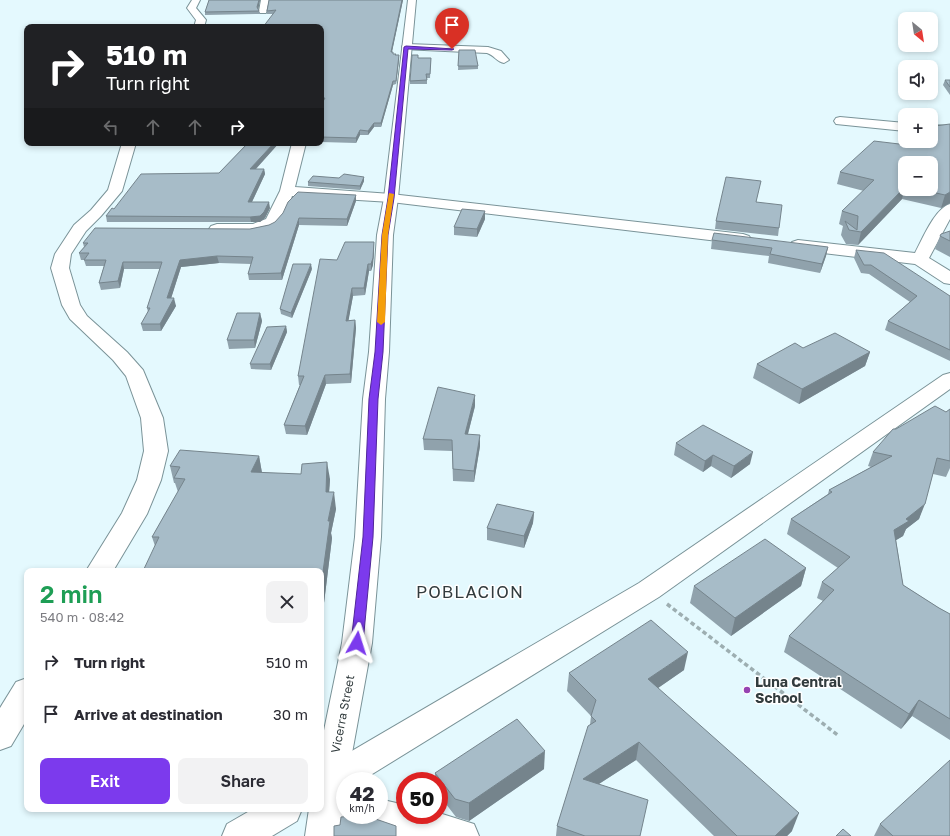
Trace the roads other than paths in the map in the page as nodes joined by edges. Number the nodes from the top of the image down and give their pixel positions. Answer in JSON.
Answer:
{"nodes":[{"id":1,"x":196,"y":0,"type":"edge"},
{"id":2,"x":265,"y":0,"type":"edge"},
{"id":3,"x":412,"y":0,"type":"edge"},
{"id":4,"x":263,"y":11,"type":"dead end"},
{"id":5,"x":199,"y":24,"type":"edge"},
{"id":6,"x":406,"y":47,"type":"junction"},
{"id":7,"x":504,"y":60,"type":"dead end"},
{"id":8,"x":840,"y":121,"type":"dead end"},
{"id":9,"x":898,"y":125,"type":"edge"},
{"id":10,"x":938,"y":129,"type":"edge"},
{"id":11,"x":950,"y":130,"type":"edge"},
{"id":12,"x":128,"y":146,"type":"edge"},
{"id":13,"x":298,"y":146,"type":"edge"},
{"id":14,"x":287,"y":191,"type":"junction"},
{"id":15,"x":391,"y":198,"type":"junction"},
{"id":16,"x":950,"y":209,"type":"edge"},
{"id":17,"x":80,"y":228,"type":"junction"},
{"id":18,"x":103,"y":228,"type":"edge"},
{"id":19,"x":204,"y":229,"type":"edge"},
{"id":20,"x":754,"y":240,"type":"edge"},
{"id":21,"x":785,"y":244,"type":"edge"},
{"id":22,"x":920,"y":259,"type":"junction"},
{"id":23,"x":950,"y":279,"type":"edge"},
{"id":24,"x":950,"y":379,"type":"edge"},
{"id":25,"x":101,"y":568,"type":"edge"},
{"id":26,"x":24,"y":696,"type":"edge"},
{"id":27,"x":0,"y":736,"type":"edge"},
{"id":28,"x":331,"y":794,"type":"edge"},
{"id":29,"x":280,"y":812,"type":"edge"},
{"id":30,"x":388,"y":817,"type":"edge"},
{"id":31,"x":240,"y":836,"type":"edge"},
{"id":32,"x":323,"y":836,"type":"edge"},
{"id":33,"x":461,"y":836,"type":"edge"}],
"edges":[{"from":1,"to":5,"type":"street"},
{"from":2,"to":4,"type":"street"},
{"from":3,"to":6,"type":"street","name":"Vicerra Street"},
{"from":6,"to":7,"type":"street"},
{"from":6,"to":15,"type":"street","name":"Vicerra Street"},
{"from":8,"to":9,"type":"street"},
{"from":10,"to":11,"type":"street"},
{"from":12,"to":17,"type":"street"},
{"from":13,"to":14,"type":"street"},
{"from":14,"to":15,"type":"street"},
{"from":14,"to":19,"type":"street"},
{"from":15,"to":20,"type":"street"},
{"from":15,"to":28,"type":"street","name":"Vicerra Street"},
{"from":16,"to":22,"type":"street"},
{"from":17,"to":18,"type":"street"},
{"from":17,"to":25,"type":"street"},
{"from":21,"to":22,"type":"street"},
{"from":22,"to":23,"type":"street"},
{"from":24,"to":28,"type":"street"},
{"from":26,"to":27,"type":"street"},
{"from":28,"to":32,"type":"street","name":"Vicerra Street"},
{"from":29,"to":31,"type":"street"},
{"from":30,"to":33,"type":"street"}]}
